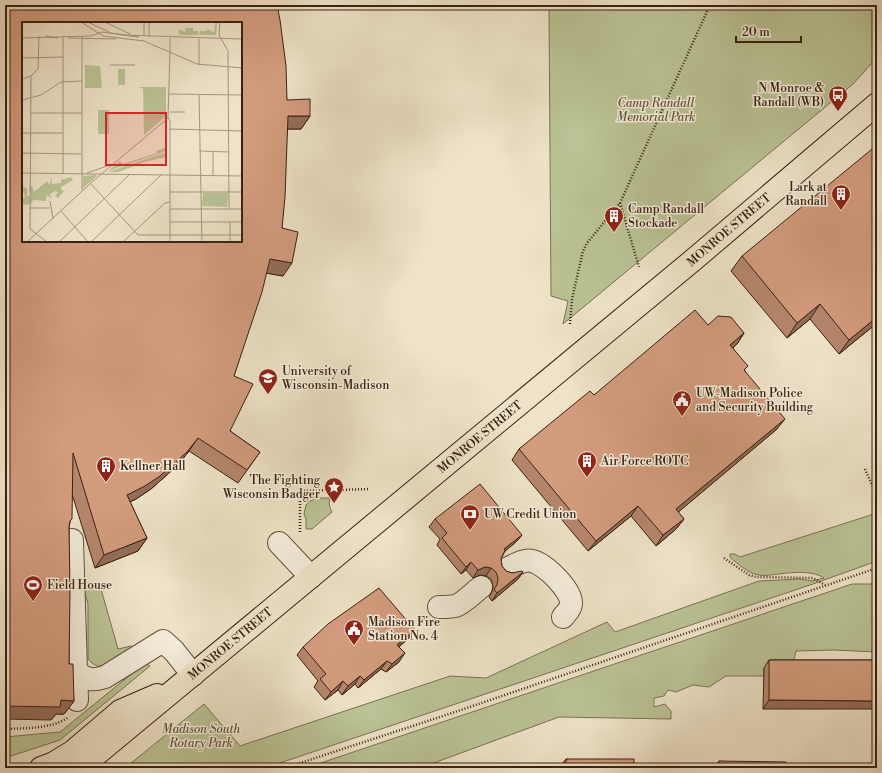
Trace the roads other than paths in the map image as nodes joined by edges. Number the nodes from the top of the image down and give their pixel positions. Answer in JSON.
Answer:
{"nodes":[{"id":1,"x":877,"y":104,"type":"edge"},
{"id":2,"x":72,"y":540,"type":"edge"},
{"id":3,"x":279,"y":543,"type":"dead end"},
{"id":4,"x":508,"y":568,"type":"dead end"},
{"id":5,"x":311,"y":577,"type":"junction"},
{"id":6,"x":480,"y":587,"type":"dead end"},
{"id":7,"x":438,"y":607,"type":"dead end"},
{"id":8,"x":563,"y":617,"type":"dead end"},
{"id":9,"x":76,"y":671,"type":"junction"},
{"id":10,"x":187,"y":680,"type":"junction"},
{"id":11,"x":74,"y":707,"type":"edge"},
{"id":12,"x":41,"y":768,"type":"edge"},
{"id":13,"x":80,"y":768,"type":"edge"}],
"edges":[{"from":1,"to":5,"type":"main road","name":"MONROE STREET"},
{"from":2,"to":9,"type":"lane"},
{"from":3,"to":5,"type":"lane"},
{"from":4,"to":8,"type":"lane"},
{"from":5,"to":10,"type":"main road","name":"MONROE STREET"},
{"from":6,"to":7,"type":"lane"},
{"from":9,"to":10,"type":"lane"},
{"from":9,"to":11,"type":"lane"},
{"from":10,"to":12,"type":"main road"},
{"from":10,"to":13,"type":"main road","name":"MONROE STREET"}]}
